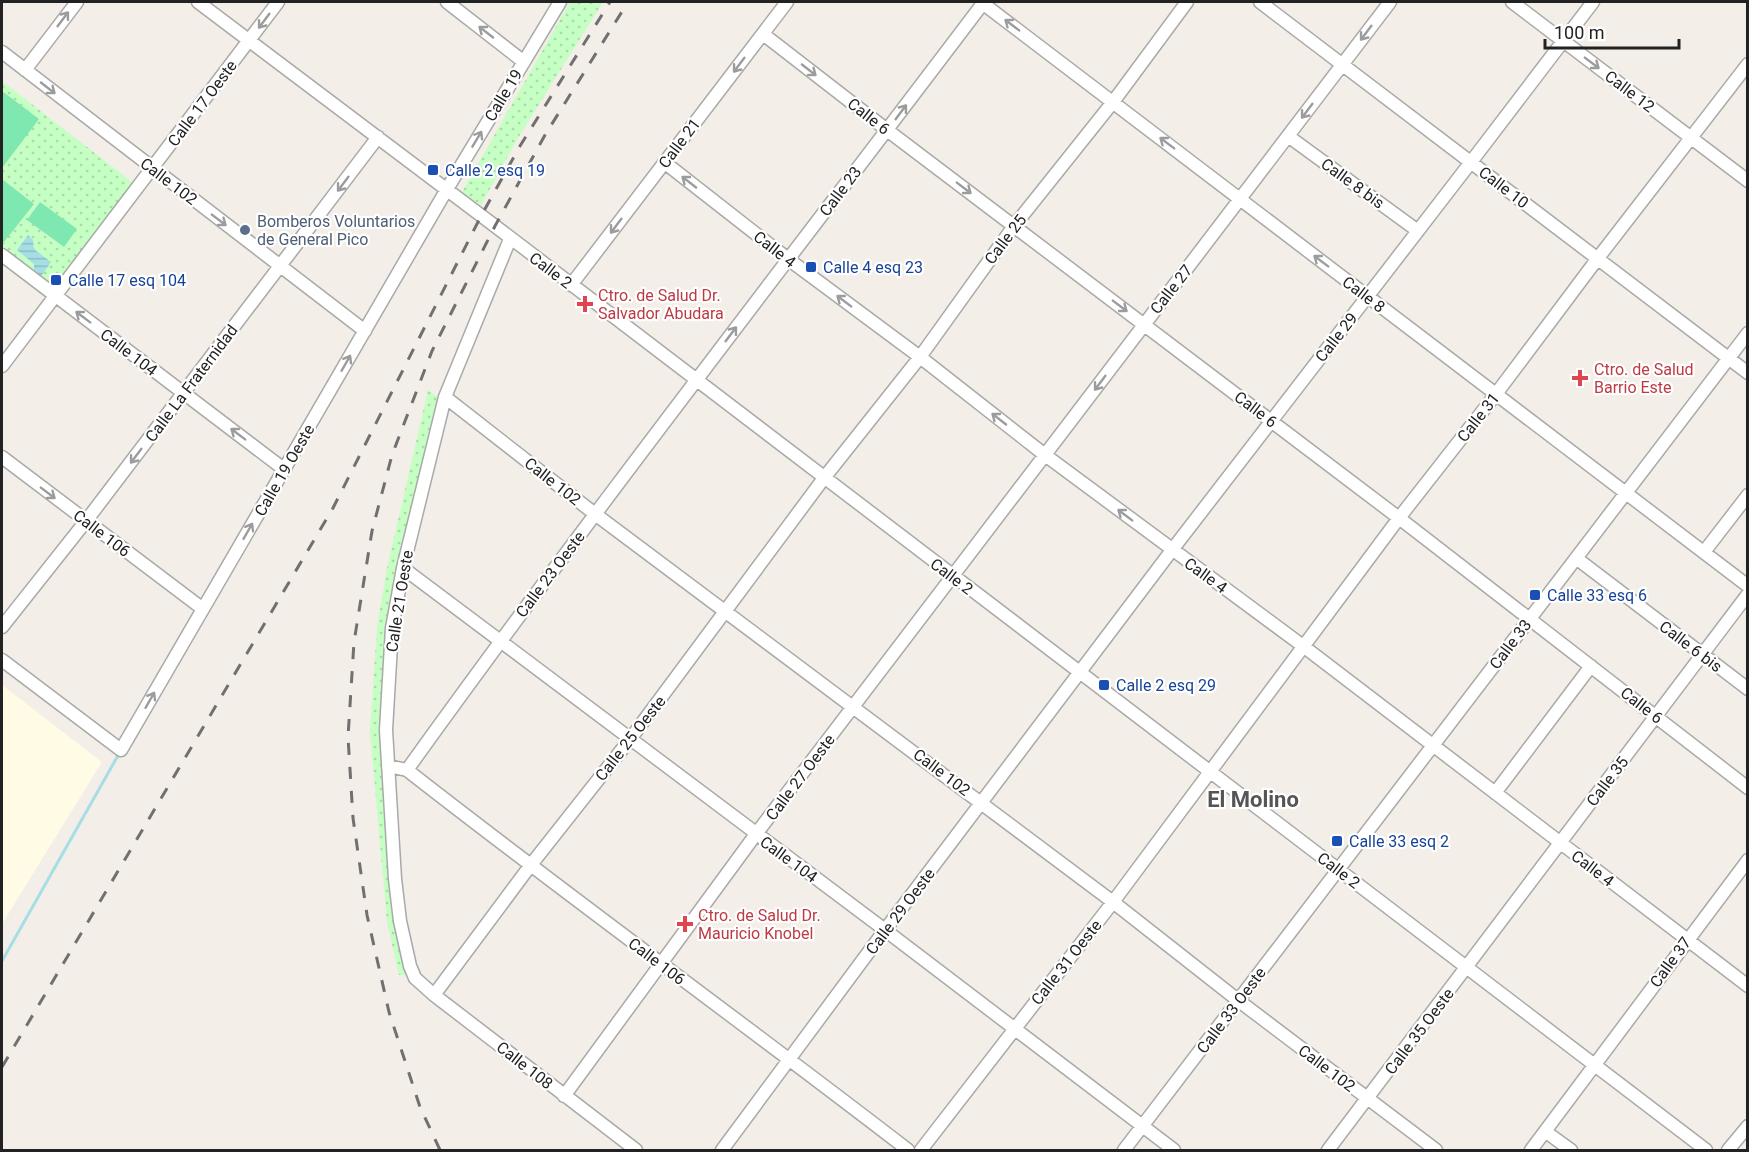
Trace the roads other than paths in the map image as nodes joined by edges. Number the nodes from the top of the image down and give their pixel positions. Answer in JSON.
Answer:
{"nodes":[{"id":1,"x":77,"y":2,"type":"edge"},
{"id":2,"x":198,"y":2,"type":"edge"},
{"id":3,"x":278,"y":2,"type":"edge"},
{"id":4,"x":447,"y":2,"type":"edge"},
{"id":5,"x":560,"y":2,"type":"edge"},
{"id":6,"x":787,"y":2,"type":"edge"},
{"id":7,"x":983,"y":2,"type":"edge"},
{"id":8,"x":1187,"y":2,"type":"edge"},
{"id":9,"x":1260,"y":2,"type":"edge"},
{"id":10,"x":1390,"y":2,"type":"edge"},
{"id":11,"x":1512,"y":2,"type":"edge"},
{"id":12,"x":1593,"y":2,"type":"edge"},
{"id":13,"x":763,"y":34,"type":"junction"},
{"id":14,"x":249,"y":40,"type":"junction"},
{"id":15,"x":1563,"y":40,"type":"junction"},
{"id":16,"x":2,"y":52,"type":"edge"},
{"id":17,"x":524,"y":62,"type":"junction"},
{"id":18,"x":1343,"y":64,"type":"junction"},
{"id":19,"x":1748,"y":64,"type":"edge"},
{"id":20,"x":25,"y":70,"type":"junction"},
{"id":21,"x":1113,"y":102,"type":"junction"},
{"id":22,"x":887,"y":130,"type":"junction"},
{"id":23,"x":1288,"y":136,"type":"junction"},
{"id":24,"x":378,"y":137,"type":"junction"},
{"id":25,"x":1691,"y":138,"type":"junction"},
{"id":26,"x":664,"y":162,"type":"junction"},
{"id":27,"x":1472,"y":162,"type":"junction"},
{"id":28,"x":152,"y":168,"type":"junction"},
{"id":29,"x":1748,"y":181,"type":"edge"},
{"id":30,"x":447,"y":189,"type":"junction"},
{"id":31,"x":1240,"y":199,"type":"junction"},
{"id":32,"x":1014,"y":226,"type":"junction"},
{"id":33,"x":1418,"y":231,"type":"junction"},
{"id":34,"x":510,"y":239,"type":"junction"},
{"id":35,"x":2,"y":255,"type":"edge"},
{"id":36,"x":1598,"y":258,"type":"junction"},
{"id":37,"x":788,"y":259,"type":"junction"},
{"id":38,"x":280,"y":266,"type":"junction"},
{"id":39,"x":571,"y":285,"type":"junction"},
{"id":40,"x":55,"y":296,"type":"junction"},
{"id":41,"x":1368,"y":297,"type":"junction"},
{"id":42,"x":1144,"y":324,"type":"junction"},
{"id":43,"x":364,"y":331,"type":"junction"},
{"id":44,"x":1748,"y":333,"type":"edge"},
{"id":45,"x":920,"y":357,"type":"junction"},
{"id":46,"x":1729,"y":358,"type":"junction"},
{"id":47,"x":2,"y":366,"type":"edge"},
{"id":48,"x":1748,"y":372,"type":"edge"},
{"id":49,"x":696,"y":380,"type":"junction"},
{"id":50,"x":184,"y":393,"type":"junction"},
{"id":51,"x":1496,"y":394,"type":"junction"},
{"id":52,"x":445,"y":398,"type":"junction"},
{"id":53,"x":1271,"y":421,"type":"junction"},
{"id":54,"x":1045,"y":455,"type":"junction"},
{"id":55,"x":2,"y":457,"type":"edge"},
{"id":56,"x":285,"y":470,"type":"junction"},
{"id":57,"x":824,"y":478,"type":"junction"},
{"id":58,"x":1626,"y":492,"type":"junction"},
{"id":59,"x":1748,"y":495,"type":"edge"},
{"id":60,"x":595,"y":514,"type":"junction"},
{"id":61,"x":1399,"y":518,"type":"junction"},
{"id":62,"x":86,"y":521,"type":"junction"},
{"id":63,"x":1172,"y":550,"type":"junction"},
{"id":64,"x":1704,"y":552,"type":"junction"},
{"id":65,"x":1576,"y":558,"type":"junction"},
{"id":66,"x":403,"y":568,"type":"junction"},
{"id":67,"x":952,"y":576,"type":"junction"},
{"id":68,"x":1748,"y":586,"type":"edge"},
{"id":69,"x":1748,"y":594,"type":"edge"},
{"id":70,"x":202,"y":609,"type":"junction"},
{"id":71,"x":725,"y":612,"type":"junction"},
{"id":72,"x":1529,"y":619,"type":"junction"},
{"id":73,"x":2,"y":627,"type":"edge"},
{"id":74,"x":500,"y":640,"type":"junction"},
{"id":75,"x":1303,"y":646,"type":"junction"},
{"id":76,"x":1702,"y":654,"type":"junction"},
{"id":77,"x":2,"y":660,"type":"edge"},
{"id":78,"x":1591,"y":666,"type":"junction"},
{"id":79,"x":1080,"y":673,"type":"junction"},
{"id":80,"x":1748,"y":689,"type":"edge"},
{"id":81,"x":854,"y":706,"type":"junction"},
{"id":82,"x":1655,"y":716,"type":"junction"},
{"id":83,"x":631,"y":738,"type":"junction"},
{"id":84,"x":1434,"y":746,"type":"junction"},
{"id":85,"x":388,"y":766,"type":"junction"},
{"id":86,"x":406,"y":770,"type":"junction"},
{"id":87,"x":1209,"y":771,"type":"junction"},
{"id":88,"x":1748,"y":788,"type":"edge"},
{"id":89,"x":1495,"y":793,"type":"junction"},
{"id":90,"x":981,"y":802,"type":"junction"},
{"id":91,"x":756,"y":834,"type":"junction"},
{"id":92,"x":1560,"y":844,"type":"junction"},
{"id":93,"x":1748,"y":860,"type":"edge"},
{"id":94,"x":530,"y":866,"type":"junction"},
{"id":95,"x":1339,"y":870,"type":"junction"},
{"id":96,"x":1113,"y":902,"type":"junction"},
{"id":97,"x":885,"y":930,"type":"junction"},
{"id":98,"x":1687,"y":940,"type":"junction"},
{"id":99,"x":661,"y":964,"type":"junction"},
{"id":100,"x":1466,"y":968,"type":"junction"},
{"id":101,"x":415,"y":978,"type":"joint"},
{"id":102,"x":1748,"y":986,"type":"edge"},
{"id":103,"x":434,"y":995,"type":"junction"},
{"id":104,"x":1239,"y":1001,"type":"junction"},
{"id":105,"x":1014,"y":1029,"type":"junction"},
{"id":106,"x":790,"y":1060,"type":"junction"},
{"id":107,"x":1595,"y":1066,"type":"junction"},
{"id":108,"x":564,"y":1096,"type":"junction"},
{"id":109,"x":1367,"y":1099,"type":"junction"},
{"id":110,"x":1142,"y":1126,"type":"junction"},
{"id":111,"x":1748,"y":1126,"type":"edge"},
{"id":112,"x":1546,"y":1132,"type":"junction"},
{"id":113,"x":636,"y":1150,"type":"edge"},
{"id":114,"x":722,"y":1150,"type":"edge"},
{"id":115,"x":908,"y":1150,"type":"edge"},
{"id":116,"x":921,"y":1150,"type":"edge"},
{"id":117,"x":1124,"y":1150,"type":"edge"},
{"id":118,"x":1174,"y":1150,"type":"edge"},
{"id":119,"x":1328,"y":1150,"type":"edge"},
{"id":120,"x":1436,"y":1150,"type":"edge"},
{"id":121,"x":1531,"y":1150,"type":"edge"},
{"id":122,"x":1570,"y":1150,"type":"edge"},
{"id":123,"x":1706,"y":1150,"type":"edge"},
{"id":124,"x":1728,"y":1150,"type":"edge"}],
"edges":[{"from":20,"to":1,"type":"street","one_way":true},
{"from":2,"to":14,"type":"street","name":"Calle 2"},
{"from":3,"to":14,"type":"street","name":"Calle 17 Oeste","one_way":true},
{"from":17,"to":4,"type":"street","one_way":true},
{"from":5,"to":17,"type":"street","name":"Calle 19"},
{"from":6,"to":13,"type":"street","name":"Calle 21"},
{"from":21,"to":7,"type":"street","name":"Calle 8","one_way":true},
{"from":22,"to":7,"type":"street","name":"Calle 23","one_way":true},
{"from":8,"to":21,"type":"street","name":"Calle 25"},
{"from":9,"to":18,"type":"street","name":"Calle 10"},
{"from":10,"to":18,"type":"street","name":"Calle 27","one_way":true},
{"from":11,"to":15,"type":"street","name":"Calle 12"},
{"from":12,"to":15,"type":"street","name":"Calle 29"},
{"from":13,"to":22,"type":"street","name":"Calle 6","one_way":true},
{"from":13,"to":26,"type":"street","name":"Calle 21","one_way":true},
{"from":14,"to":24,"type":"street","name":"Calle 2"},
{"from":14,"to":28,"type":"street","name":"Calle 17 Oeste"},
{"from":15,"to":25,"type":"street","name":"Calle 12","one_way":true},
{"from":15,"to":27,"type":"street","name":"Calle 29"},
{"from":16,"to":20,"type":"street","name":"Calle 102"},
{"from":30,"to":17,"type":"street","name":"Calle 19","one_way":true},
{"from":18,"to":23,"type":"street","name":"Calle 27","one_way":true},
{"from":18,"to":27,"type":"street","name":"Calle 10"},
{"from":19,"to":25,"type":"street","name":"Calle 31"},
{"from":20,"to":28,"type":"street","name":"Calle 102","one_way":true},
{"from":31,"to":21,"type":"street","name":"Calle 8","one_way":true},
{"from":21,"to":32,"type":"street","name":"Calle 25"},
{"from":22,"to":32,"type":"street","name":"Calle 6","one_way":true},
{"from":22,"to":37,"type":"street","name":"Calle 23"},
{"from":23,"to":31,"type":"street","name":"Calle 27"},
{"from":23,"to":33,"type":"street","name":"Calle 8 bis"},
{"from":24,"to":30,"type":"street","name":"Calle 2"},
{"from":24,"to":38,"type":"street","name":"Calle La Fraternidad","one_way":true},
{"from":25,"to":29,"type":"street","name":"Calle 12"},
{"from":25,"to":36,"type":"street","name":"Calle 31"},
{"from":37,"to":26,"type":"street","name":"Calle 4","one_way":true},
{"from":26,"to":39,"type":"street","name":"Calle 21","one_way":true},
{"from":27,"to":33,"type":"street","name":"Calle 29"},
{"from":27,"to":36,"type":"street","name":"Calle 10"},
{"from":28,"to":38,"type":"street","name":"Calle 102","one_way":true},
{"from":28,"to":40,"type":"street","name":"Calle 17 Oeste"},
{"from":30,"to":34,"type":"street","name":"Calle 2"},
{"from":30,"to":43,"type":"street","name":"Calle 19 Oeste"},
{"from":41,"to":31,"type":"street","name":"Calle 8","one_way":true},
{"from":31,"to":42,"type":"street","name":"Calle 27"},
{"from":32,"to":42,"type":"street","name":"Calle 6","one_way":true},
{"from":32,"to":45,"type":"street","name":"Calle 25"},
{"from":33,"to":41,"type":"street","name":"Calle 29"},
{"from":34,"to":39,"type":"street","name":"Calle 2"},
{"from":34,"to":52,"type":"street","name":"Calle 21 Oeste"},
{"from":35,"to":40,"type":"street","name":"Calle 104"},
{"from":36,"to":46,"type":"street","name":"Calle 10"},
{"from":36,"to":51,"type":"street","name":"Calle 31"},
{"from":45,"to":37,"type":"street","name":"Calle 4","one_way":true},
{"from":49,"to":37,"type":"street","name":"Calle 23","one_way":true},
{"from":38,"to":43,"type":"street","name":"Calle 102"},
{"from":38,"to":50,"type":"street","name":"Calle La Fraternidad"},
{"from":39,"to":49,"type":"street","name":"Calle 2"},
{"from":40,"to":47,"type":"street","name":"Calle 17 Oeste"},
{"from":50,"to":40,"type":"street","name":"Calle 104","one_way":true},
{"from":41,"to":51,"type":"street","name":"Calle 8"},
{"from":41,"to":53,"type":"street","name":"Calle 29"},
{"from":42,"to":53,"type":"street","name":"Calle 6"},
{"from":42,"to":54,"type":"street","name":"Calle 27","one_way":true},
{"from":56,"to":43,"type":"street","name":"Calle 19 Oeste","one_way":true},
{"from":44,"to":46,"type":"street","name":"Calle 33"},
{"from":54,"to":45,"type":"street","name":"Calle 4","one_way":true},
{"from":45,"to":57,"type":"street","name":"Calle 25"},
{"from":46,"to":48,"type":"street","name":"Calle 10"},
{"from":46,"to":58,"type":"street","name":"Calle 33"},
{"from":49,"to":57,"type":"street","name":"Calle 2"},
{"from":49,"to":60,"type":"street","name":"Calle 23 Oeste"},
{"from":56,"to":50,"type":"street","name":"Calle 104","one_way":true},
{"from":50,"to":62,"type":"street","name":"Calle La Fraternidad","one_way":true},
{"from":51,"to":58,"type":"street","name":"Calle 8"},
{"from":51,"to":61,"type":"street","name":"Calle 31"},
{"from":52,"to":60,"type":"street","name":"Calle 102"},
{"from":52,"to":66,"type":"street","name":"Calle 21 Oeste"},
{"from":53,"to":61,"type":"street","name":"Calle 6"},
{"from":53,"to":63,"type":"street","name":"Calle 29"},
{"from":63,"to":54,"type":"street","name":"Calle 4","one_way":true},
{"from":54,"to":67,"type":"street","name":"Calle 27"},
{"from":55,"to":62,"type":"street","name":"Calle 106","one_way":true},
{"from":70,"to":56,"type":"street","name":"Calle 19 Oeste","one_way":true},
{"from":57,"to":67,"type":"street","name":"Calle 2"},
{"from":57,"to":71,"type":"street","name":"Calle 25 Oeste"},
{"from":58,"to":64,"type":"street","name":"Calle 8"},
{"from":58,"to":65,"type":"street","name":"Calle 33"},
{"from":59,"to":64,"type":"street"},
{"from":60,"to":71,"type":"street","name":"Calle 102"},
{"from":60,"to":74,"type":"street","name":"Calle 23 Oeste"},
{"from":61,"to":72,"type":"street","name":"Calle 6"},
{"from":61,"to":75,"type":"street","name":"Calle 31"},
{"from":62,"to":70,"type":"street","name":"Calle 106"},
{"from":62,"to":73,"type":"street","name":"Calle La Fraternidad"},
{"from":63,"to":75,"type":"street","name":"Calle 4"},
{"from":63,"to":79,"type":"street","name":"Calle 29"},
{"from":64,"to":68,"type":"street","name":"Calle 8"},
{"from":65,"to":72,"type":"street","name":"Calle 33"},
{"from":65,"to":76,"type":"street","name":"Calle 6 bis"},
{"from":66,"to":74,"type":"street","name":"Calle 104"},
{"from":66,"to":85,"type":"street","name":"Calle 21 Oeste"},
{"from":67,"to":79,"type":"street","name":"Calle 2"},
{"from":67,"to":81,"type":"street","name":"Calle 27 Oeste"},
{"from":69,"to":76,"type":"street","name":"Calle 35"},
{"from":77,"to":70,"type":"street","name":"Calle 19 Oeste","one_way":true},
{"from":71,"to":81,"type":"street","name":"Calle 102"},
{"from":71,"to":83,"type":"street","name":"Calle 25 Oeste"},
{"from":72,"to":78,"type":"street","name":"Calle 6"},
{"from":72,"to":84,"type":"street","name":"Calle 33"},
{"from":74,"to":83,"type":"street","name":"Calle 104"},
{"from":74,"to":86,"type":"street","name":"Calle 23 Oeste"},
{"from":75,"to":84,"type":"street","name":"Calle 4"},
{"from":75,"to":87,"type":"street","name":"Calle 31"},
{"from":76,"to":80,"type":"street","name":"Calle 6 bis"},
{"from":76,"to":82,"type":"street","name":"Calle 35"},
{"from":78,"to":82,"type":"street","name":"Calle 6"},
{"from":78,"to":89,"type":"street"},
{"from":79,"to":87,"type":"street","name":"Calle 2"},
{"from":79,"to":90,"type":"street","name":"Calle 29 Oeste"},
{"from":81,"to":90,"type":"street","name":"Calle 102"},
{"from":81,"to":91,"type":"street","name":"Calle 27 Oeste"},
{"from":82,"to":88,"type":"street","name":"Calle 6"},
{"from":82,"to":92,"type":"street","name":"Calle 35"},
{"from":83,"to":91,"type":"street","name":"Calle 104"},
{"from":83,"to":94,"type":"street","name":"Calle 25 Oeste"},
{"from":84,"to":89,"type":"street","name":"Calle 4"},
{"from":84,"to":95,"type":"street","name":"Calle 33"},
{"from":85,"to":86,"type":"street"},
{"from":85,"to":101,"type":"street","name":"Calle 21 Oeste"},
{"from":86,"to":94,"type":"street","name":"Calle 106"},
{"from":87,"to":95,"type":"street","name":"Calle 2"},
{"from":87,"to":96,"type":"street","name":"Calle 31 Oeste"},
{"from":89,"to":92,"type":"street","name":"Calle 4"},
{"from":90,"to":96,"type":"street","name":"Calle 102"},
{"from":90,"to":97,"type":"street","name":"Calle 29 Oeste"},
{"from":91,"to":97,"type":"street","name":"Calle 104"},
{"from":91,"to":99,"type":"street","name":"Calle 27 Oeste"},
{"from":92,"to":98,"type":"street","name":"Calle 4"},
{"from":92,"to":100,"type":"street","name":"Calle 35"},
{"from":93,"to":98,"type":"street","name":"Calle 37"},
{"from":94,"to":99,"type":"street","name":"Calle 106"},
{"from":94,"to":103,"type":"street","name":"Calle 25 Oeste"},
{"from":95,"to":100,"type":"street","name":"Calle 2"},
{"from":95,"to":104,"type":"street","name":"Calle 33 Oeste"},
{"from":96,"to":104,"type":"street","name":"Calle 102"},
{"from":96,"to":105,"type":"street","name":"Calle 31 Oeste"},
{"from":97,"to":105,"type":"street","name":"Calle 104"},
{"from":97,"to":106,"type":"street","name":"Calle 29 Oeste"},
{"from":98,"to":102,"type":"street","name":"Calle 4"},
{"from":98,"to":107,"type":"street","name":"Calle 37"},
{"from":99,"to":106,"type":"street","name":"Calle 106"},
{"from":99,"to":108,"type":"street","name":"Calle 27 Oeste"},
{"from":100,"to":107,"type":"street","name":"Calle 2"},
{"from":100,"to":109,"type":"street","name":"Calle 35 Oeste"},
{"from":101,"to":103,"type":"street","name":"Calle 108"},
{"from":103,"to":108,"type":"street","name":"Calle 108"},
{"from":104,"to":109,"type":"street","name":"Calle 102"},
{"from":104,"to":110,"type":"street","name":"Calle 33 Oeste"},
{"from":105,"to":110,"type":"street","name":"Calle 104"},
{"from":105,"to":116,"type":"street","name":"Calle 31 Oeste"},
{"from":106,"to":114,"type":"street","name":"Calle 29 Oeste"},
{"from":106,"to":115,"type":"street","name":"Calle 106"},
{"from":107,"to":112,"type":"street","name":"Calle 37"},
{"from":107,"to":123,"type":"street","name":"Calle 2"},
{"from":108,"to":113,"type":"street","name":"Calle 108"},
{"from":109,"to":119,"type":"street","name":"Calle 35 Oeste"},
{"from":109,"to":120,"type":"street","name":"Calle 102"},
{"from":110,"to":117,"type":"street","name":"Calle 33 Oeste"},
{"from":110,"to":118,"type":"street","name":"Calle 104"},
{"from":111,"to":124,"type":"street"},
{"from":112,"to":121,"type":"street","name":"Calle 37"},
{"from":112,"to":122,"type":"street"}]}
